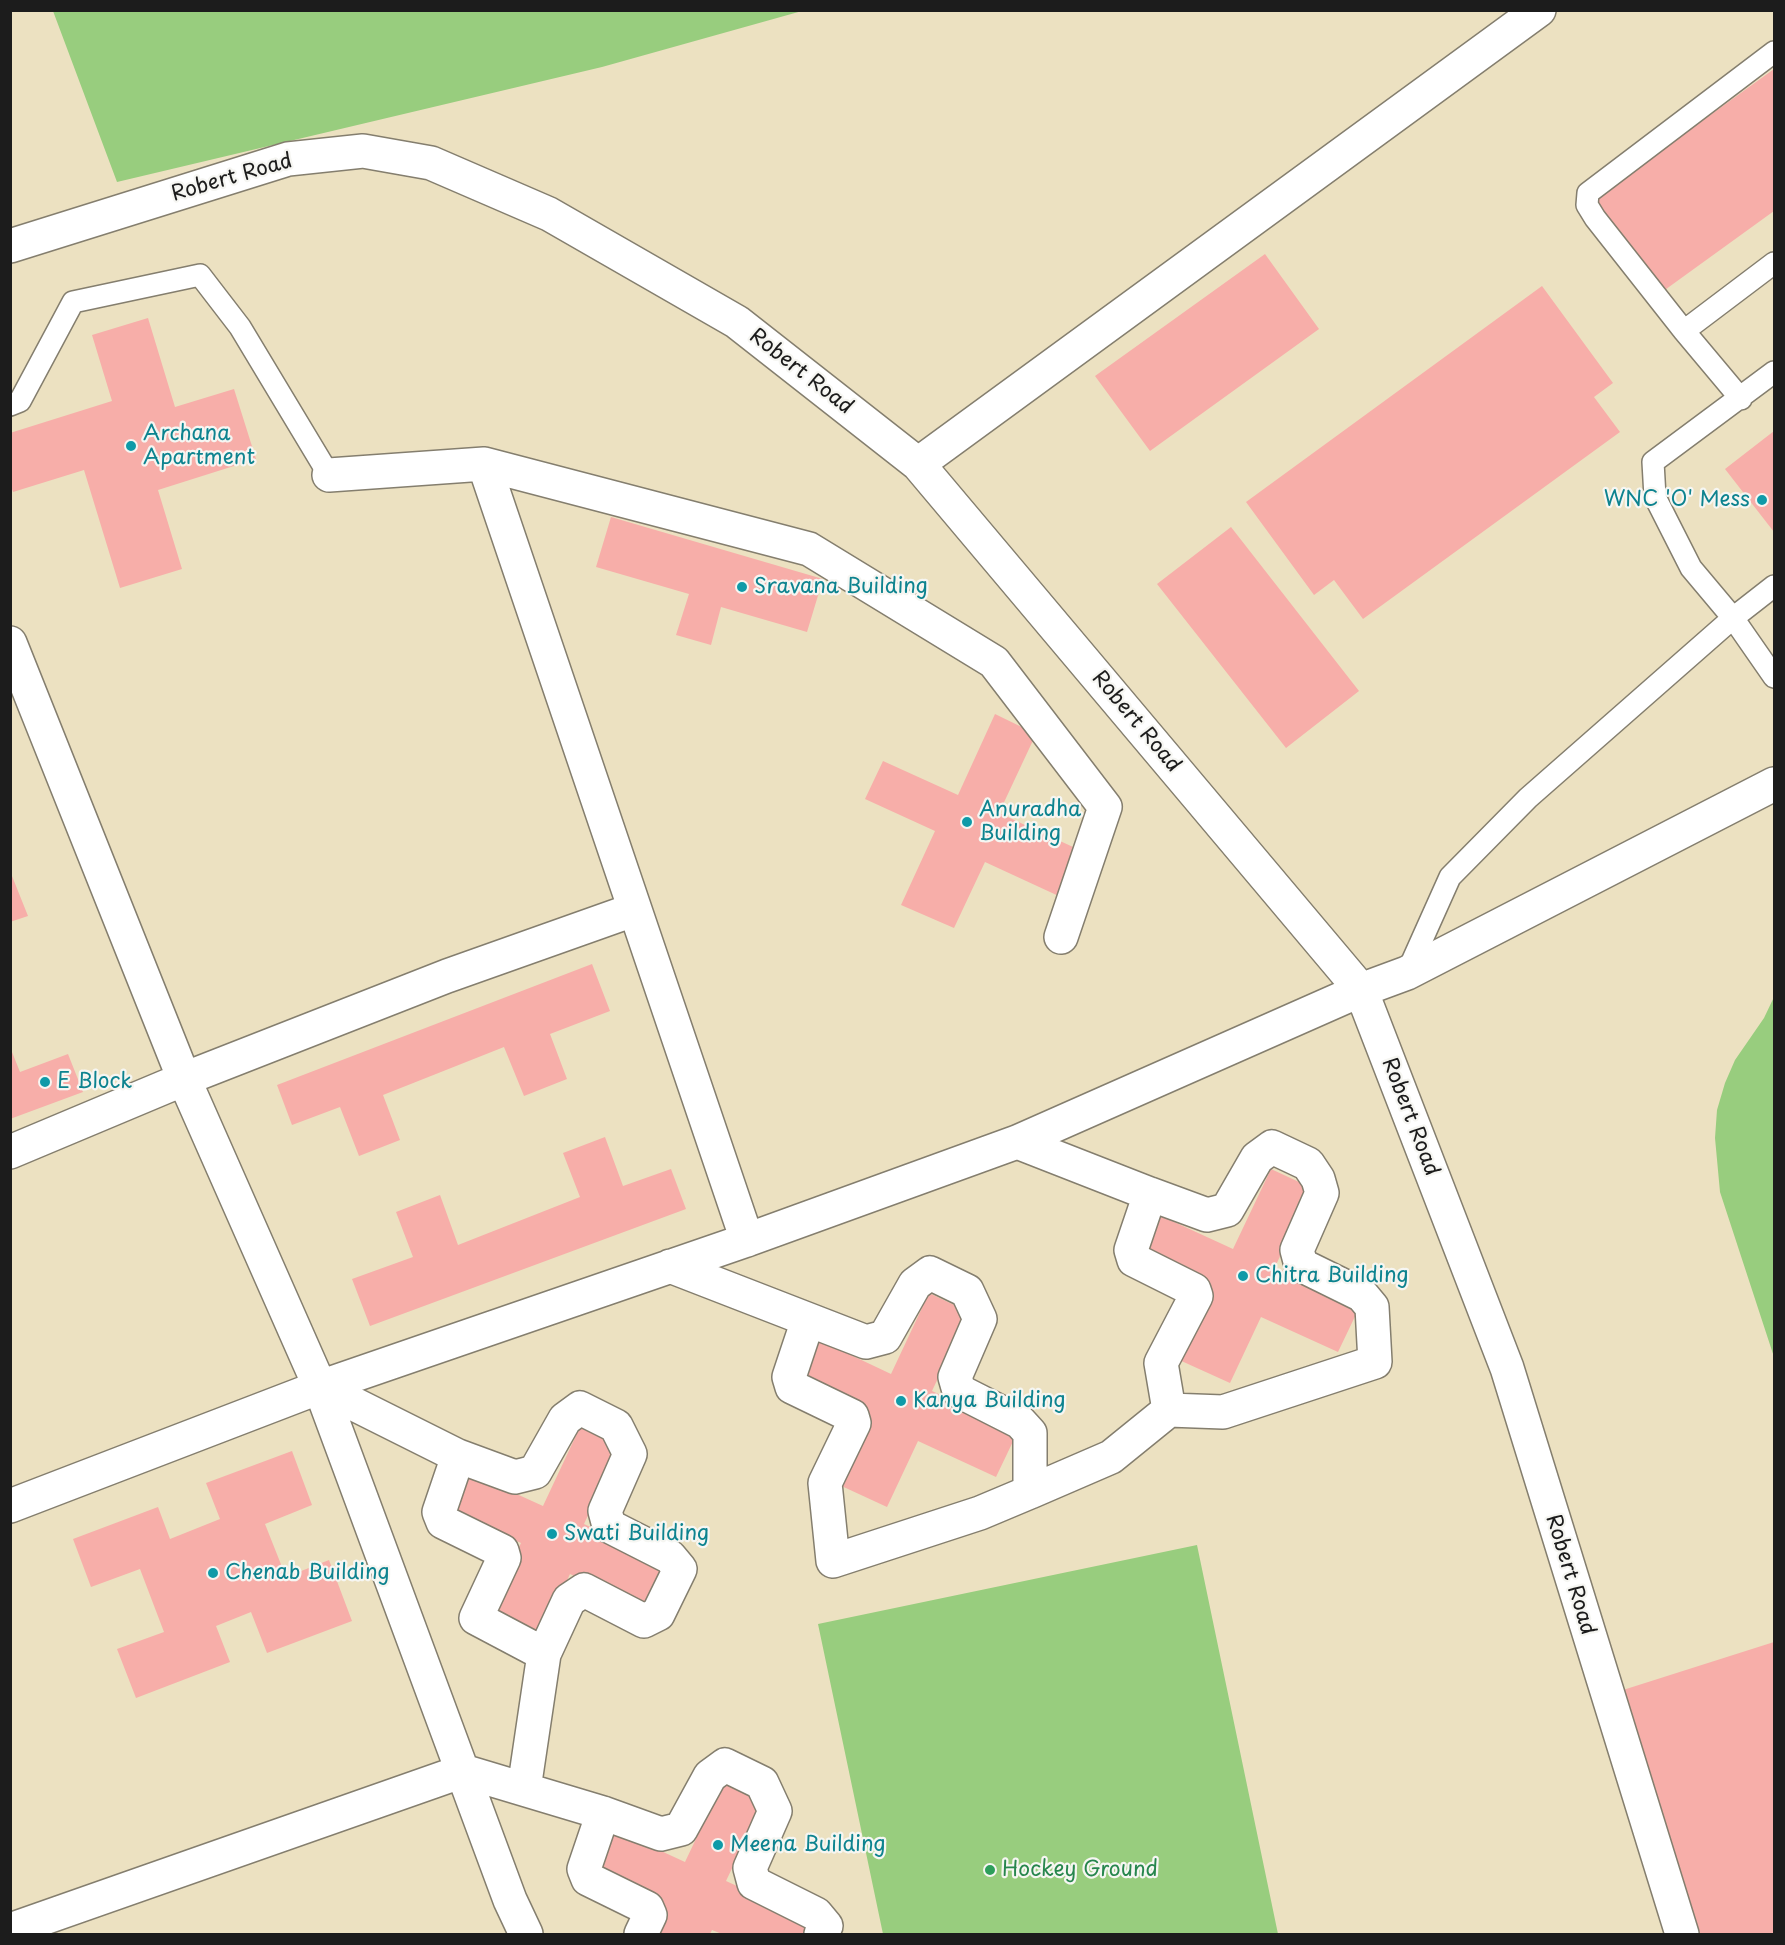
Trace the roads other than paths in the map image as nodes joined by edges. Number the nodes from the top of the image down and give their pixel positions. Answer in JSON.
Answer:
{"nodes":[{"id":1,"x":1539,"y":10,"type":"edge"},
{"id":2,"x":1774,"y":52,"type":"edge"},
{"id":3,"x":10,"y":246,"type":"edge"},
{"id":4,"x":1774,"y":263,"type":"edge"},
{"id":5,"x":1684,"y":331,"type":"junction"},
{"id":6,"x":1774,"y":372,"type":"edge"},
{"id":7,"x":1741,"y":399,"type":"junction"},
{"id":8,"x":10,"y":405,"type":"edge"},
{"id":9,"x":483,"y":464,"type":"junction"},
{"id":10,"x":918,"y":464,"type":"junction"},
{"id":11,"x":329,"y":475,"type":"joint"},
{"id":12,"x":1774,"y":586,"type":"edge"},
{"id":13,"x":1733,"y":618,"type":"junction"},
{"id":14,"x":10,"y":643,"type":"edge"},
{"id":15,"x":1774,"y":677,"type":"edge"},
{"id":16,"x":1774,"y":784,"type":"edge"},
{"id":17,"x":633,"y":910,"type":"junction"},
{"id":18,"x":1060,"y":937,"type":"dead end"},
{"id":19,"x":1407,"y":974,"type":"junction"},
{"id":20,"x":1361,"y":990,"type":"junction"},
{"id":21,"x":184,"y":1079,"type":"junction"},
{"id":22,"x":1017,"y":1142,"type":"junction"},
{"id":23,"x":10,"y":1152,"type":"edge"},
{"id":24,"x":1150,"y":1194,"type":"junction"},
{"id":25,"x":747,"y":1240,"type":"junction"},
{"id":26,"x":670,"y":1266,"type":"junction"},
{"id":27,"x":808,"y":1320,"type":"junction"},
{"id":28,"x":320,"y":1387,"type":"junction"},
{"id":29,"x":1169,"y":1410,"type":"junction"},
{"id":30,"x":458,"y":1456,"type":"junction"},
{"id":31,"x":1030,"y":1492,"type":"junction"},
{"id":32,"x":10,"y":1506,"type":"edge"},
{"id":33,"x":544,"y":1654,"type":"junction"},
{"id":34,"x":463,"y":1771,"type":"junction"},
{"id":35,"x":524,"y":1789,"type":"junction"},
{"id":36,"x":603,"y":1813,"type":"junction"},
{"id":37,"x":10,"y":1930,"type":"edge"},
{"id":38,"x":526,"y":1935,"type":"edge"},
{"id":39,"x":640,"y":1935,"type":"edge"},
{"id":40,"x":821,"y":1935,"type":"edge"},
{"id":41,"x":1682,"y":1935,"type":"edge"}],
"edges":[{"from":1,"to":10,"type":"street"},
{"from":2,"to":5,"type":"lane"},
{"from":3,"to":10,"type":"street","name":"Robert Road"},
{"from":4,"to":5,"type":"lane"},
{"from":5,"to":7,"type":"lane"},
{"from":6,"to":7,"type":"lane"},
{"from":7,"to":13,"type":"lane"},
{"from":8,"to":11,"type":"lane"},
{"from":9,"to":11,"type":"street"},
{"from":9,"to":17,"type":"street"},
{"from":9,"to":18,"type":"street"},
{"from":10,"to":20,"type":"street","name":"Robert Road"},
{"from":12,"to":13,"type":"lane"},
{"from":13,"to":15,"type":"lane"},
{"from":13,"to":19,"type":"lane"},
{"from":14,"to":21,"type":"street"},
{"from":16,"to":19,"type":"street"},
{"from":17,"to":21,"type":"street"},
{"from":17,"to":25,"type":"street"},
{"from":19,"to":20,"type":"street"},
{"from":20,"to":22,"type":"street"},
{"from":20,"to":41,"type":"street","name":"Robert Road"},
{"from":21,"to":23,"type":"street"},
{"from":21,"to":28,"type":"street"},
{"from":22,"to":24,"type":"street"},
{"from":22,"to":25,"type":"street"},
{"from":24,"to":29,"type":"street"},
{"from":24,"to":29,"type":"street"},
{"from":25,"to":26,"type":"street"},
{"from":26,"to":27,"type":"street"},
{"from":26,"to":28,"type":"street"},
{"from":27,"to":31,"type":"street"},
{"from":27,"to":31,"type":"street"},
{"from":28,"to":30,"type":"street"},
{"from":28,"to":32,"type":"street"},
{"from":28,"to":34,"type":"street"},
{"from":29,"to":31,"type":"street"},
{"from":30,"to":33,"type":"street"},
{"from":30,"to":33,"type":"street"},
{"from":33,"to":35,"type":"street"},
{"from":34,"to":35,"type":"street"},
{"from":34,"to":37,"type":"street"},
{"from":34,"to":38,"type":"street"},
{"from":35,"to":36,"type":"street"},
{"from":36,"to":39,"type":"street"},
{"from":36,"to":40,"type":"street"}]}
